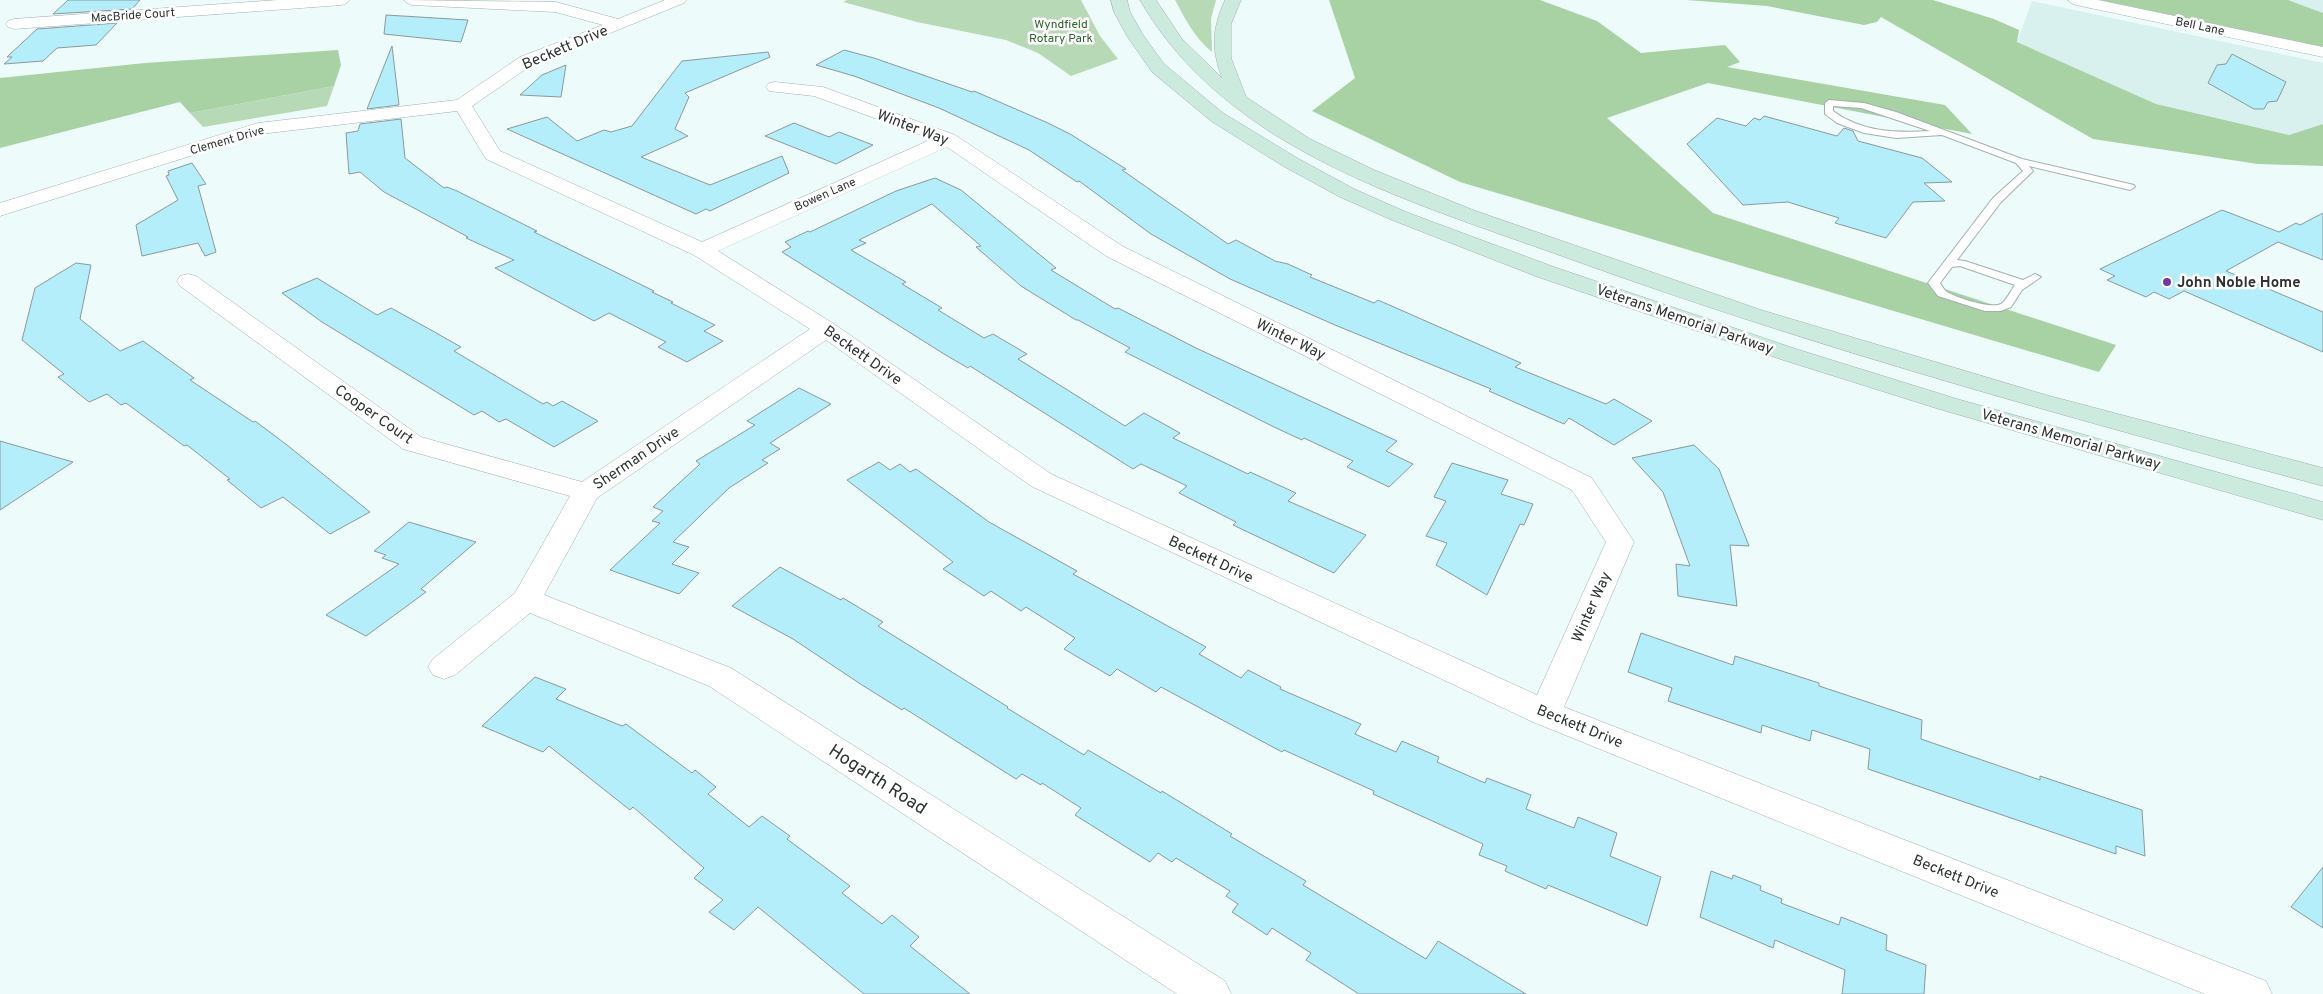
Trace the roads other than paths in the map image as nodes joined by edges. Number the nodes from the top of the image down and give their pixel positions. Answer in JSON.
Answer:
{"nodes":[{"id":1,"x":342,"y":0,"type":"edge"},
{"id":2,"x":412,"y":0,"type":"edge"},
{"id":3,"x":679,"y":0,"type":"edge"},
{"id":4,"x":1119,"y":0,"type":"edge"},
{"id":5,"x":1148,"y":0,"type":"edge"},
{"id":6,"x":1233,"y":0,"type":"edge"},
{"id":7,"x":2076,"y":0,"type":"edge"},
{"id":8,"x":14,"y":24,"type":"dead end"},
{"id":9,"x":619,"y":24,"type":"junction"},
{"id":10,"x":2323,"y":52,"type":"edge"},
{"id":11,"x":775,"y":87,"type":"dead end"},
{"id":12,"x":1238,"y":99,"type":"junction"},
{"id":13,"x":462,"y":105,"type":"junction"},
{"id":14,"x":1940,"y":133,"type":"junction"},
{"id":15,"x":948,"y":139,"type":"junction"},
{"id":16,"x":2019,"y":161,"type":"junction"},
{"id":17,"x":2130,"y":187,"type":"dead end"},
{"id":18,"x":0,"y":210,"type":"edge"},
{"id":19,"x":702,"y":250,"type":"junction"},
{"id":20,"x":1949,"y":264,"type":"junction"},
{"id":21,"x":2035,"y":277,"type":"dead end"},
{"id":22,"x":188,"y":281,"type":"dead end"},
{"id":23,"x":2024,"y":284,"type":"junction"},
{"id":24,"x":826,"y":329,"type":"junction"},
{"id":25,"x":2323,"y":477,"type":"edge"},
{"id":26,"x":586,"y":492,"type":"junction"},
{"id":27,"x":2323,"y":510,"type":"edge"},
{"id":28,"x":526,"y":600,"type":"junction"},
{"id":29,"x":444,"y":667,"type":"dead end"},
{"id":30,"x":1545,"y":713,"type":"junction"},
{"id":31,"x":1211,"y":994,"type":"edge"},
{"id":32,"x":2252,"y":994,"type":"edge"}],
"edges":[{"from":1,"to":8,"type":"street","name":"MacBride Court"},
{"from":2,"to":9,"type":"street"},
{"from":3,"to":9,"type":"street","name":"Beckett Drive"},
{"from":4,"to":27,"type":"main road","name":"Veterans Memorial Parkway"},
{"from":5,"to":12,"type":"main road","name":"Veterans Memorial Parkway"},
{"from":6,"to":12,"type":"main road"},
{"from":7,"to":10,"type":"street","name":"Bell Lane"},
{"from":9,"to":13,"type":"street","name":"Beckett Drive"},
{"from":11,"to":15,"type":"street","name":"Winter Way"},
{"from":12,"to":25,"type":"main road","name":"Veterans Memorial Parkway"},
{"from":13,"to":18,"type":"street","name":"Clement Drive"},
{"from":13,"to":19,"type":"street","name":"Beckett Drive"},
{"from":14,"to":14,"type":"lane"},
{"from":14,"to":16,"type":"lane"},
{"from":15,"to":19,"type":"street","name":"Bowen Lane"},
{"from":15,"to":30,"type":"street","name":"Winter Way"},
{"from":16,"to":17,"type":"lane"},
{"from":16,"to":20,"type":"lane"},
{"from":19,"to":24,"type":"street","name":"Beckett Drive"},
{"from":20,"to":23,"type":"lane"},
{"from":20,"to":23,"type":"lane"},
{"from":21,"to":23,"type":"lane"},
{"from":22,"to":26,"type":"street","name":"Cooper Court"},
{"from":24,"to":26,"type":"street","name":"Sherman Drive"},
{"from":24,"to":30,"type":"street","name":"Beckett Drive"},
{"from":26,"to":28,"type":"street","name":"Sherman Drive"},
{"from":28,"to":29,"type":"street","name":"Sherman Drive"},
{"from":28,"to":31,"type":"street","name":"Hogarth Road"},
{"from":30,"to":32,"type":"street","name":"Beckett Drive"}]}
